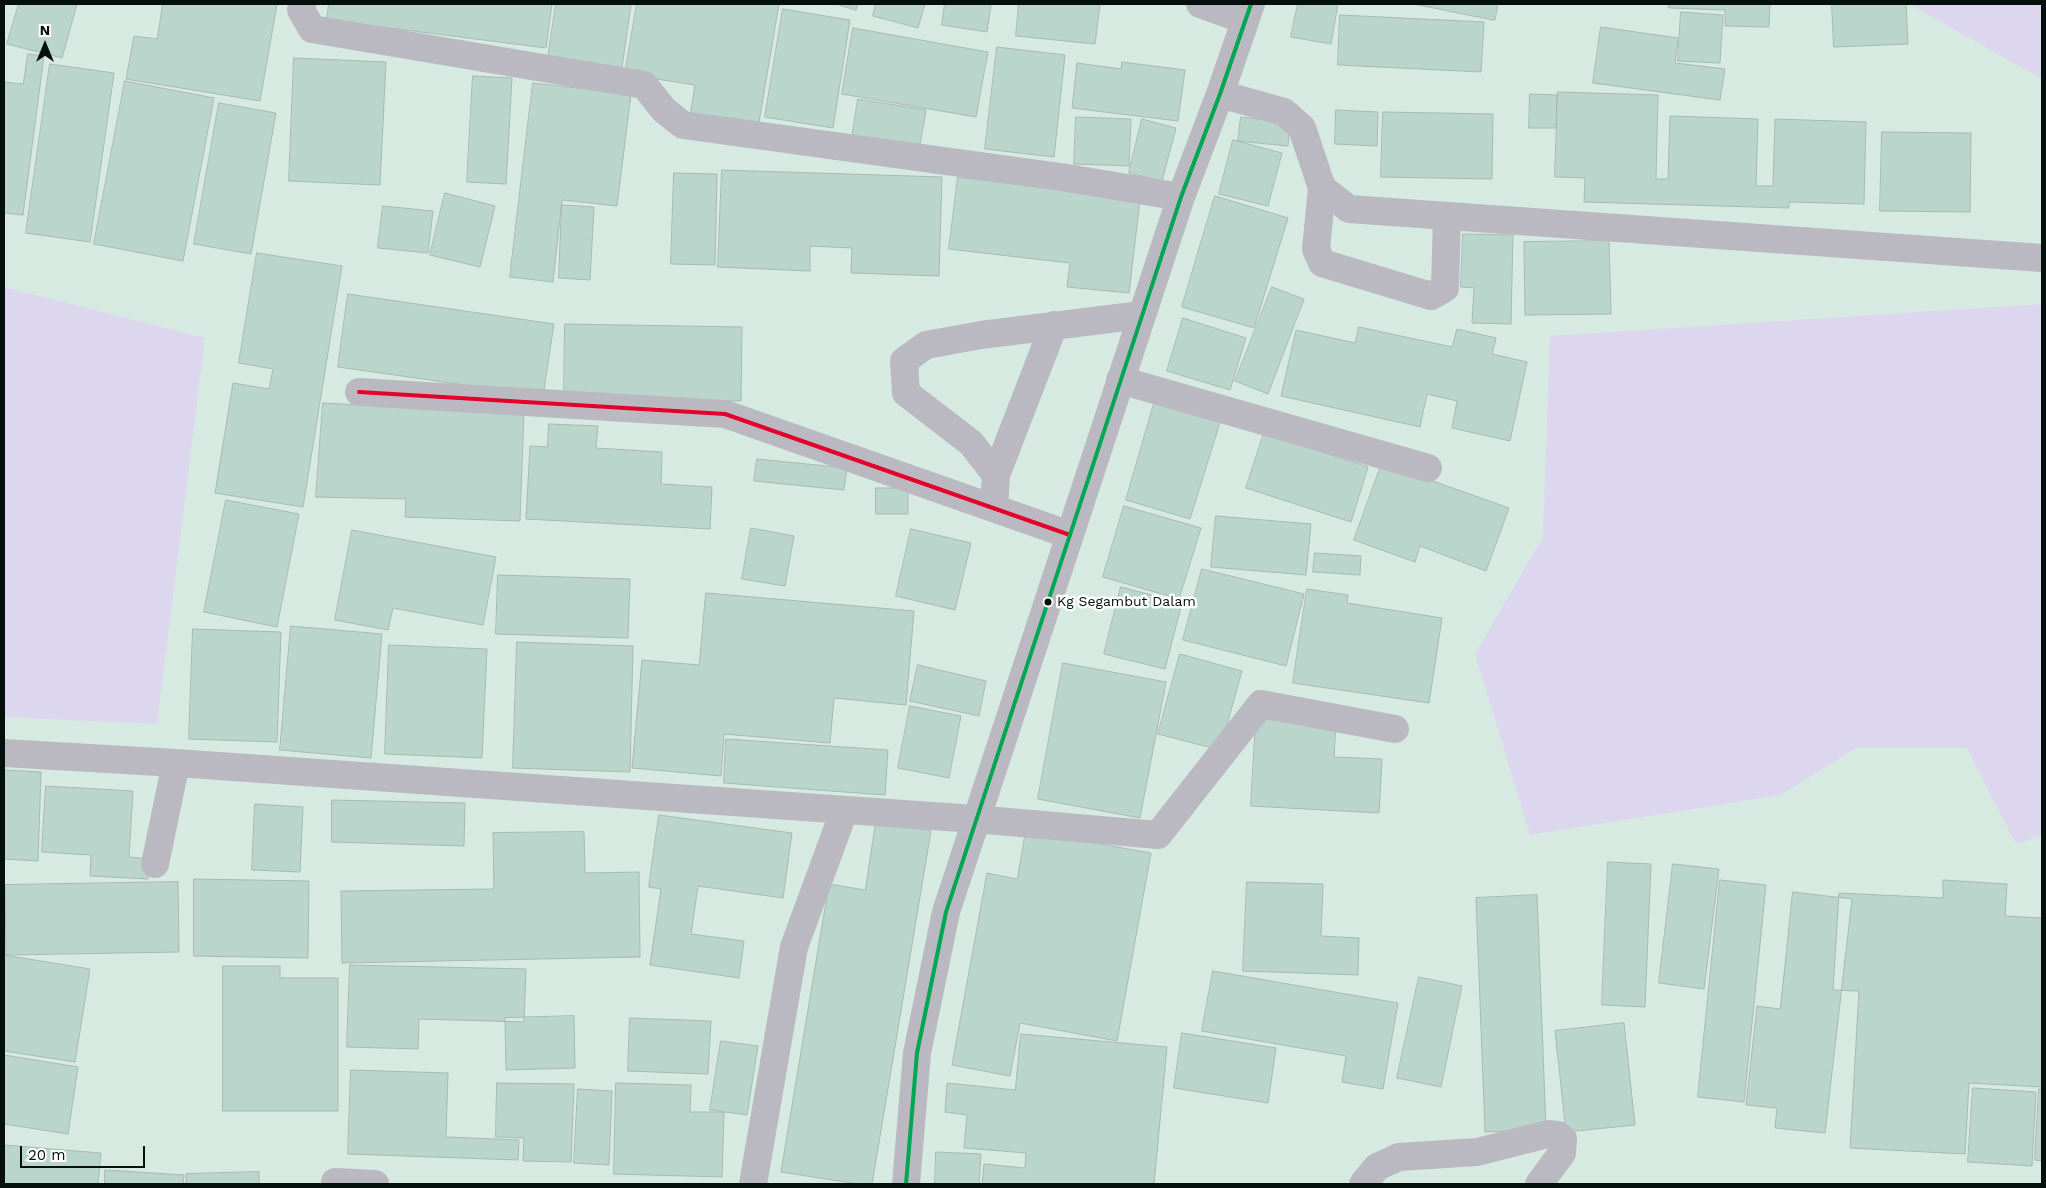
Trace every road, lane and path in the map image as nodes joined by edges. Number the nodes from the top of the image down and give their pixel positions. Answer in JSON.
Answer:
{"nodes":[{"id":1,"x":302,"y":4,"type":"edge"},
{"id":2,"x":1200,"y":4,"type":"edge"},
{"id":3,"x":1248,"y":12,"type":"edge"},
{"id":4,"x":1220,"y":94,"type":"junction"},
{"id":5,"x":1322,"y":188,"type":"junction"},
{"id":6,"x":1181,"y":197,"type":"junction"},
{"id":7,"x":1447,"y":216,"type":"junction"},
{"id":8,"x":2042,"y":258,"type":"edge"},
{"id":9,"x":1141,"y":315,"type":"junction"},
{"id":10,"x":1054,"y":325,"type":"junction"},
{"id":11,"x":1120,"y":380,"type":"junction"},
{"id":12,"x":359,"y":392,"type":"dead end"},
{"id":13,"x":1428,"y":468,"type":"dead end"},
{"id":14,"x":996,"y":475,"type":"junction"},
{"id":15,"x":994,"y":508,"type":"junction"},
{"id":16,"x":1070,"y":535,"type":"junction"},
{"id":17,"x":1395,"y":729,"type":"dead end"},
{"id":18,"x":4,"y":753,"type":"edge"},
{"id":19,"x":176,"y":763,"type":"junction"},
{"id":20,"x":844,"y":811,"type":"junction"},
{"id":21,"x":975,"y":819,"type":"junction"},
{"id":22,"x":155,"y":864,"type":"dead end"},
{"id":23,"x":335,"y":1182,"type":"dead end"},
{"id":24,"x":375,"y":1184,"type":"edge"},
{"id":25,"x":753,"y":1184,"type":"edge"},
{"id":26,"x":906,"y":1184,"type":"edge"},
{"id":27,"x":1363,"y":1184,"type":"edge"},
{"id":28,"x":1539,"y":1184,"type":"edge"}],
"edges":[{"from":1,"to":6,"type":"street"},
{"from":2,"to":3,"type":"street"},
{"from":3,"to":4,"type":"street"},
{"from":4,"to":5,"type":"street"},
{"from":4,"to":6,"type":"street"},
{"from":5,"to":7,"type":"street"},
{"from":5,"to":7,"type":"street"},
{"from":6,"to":9,"type":"street"},
{"from":7,"to":8,"type":"street"},
{"from":9,"to":10,"type":"street"},
{"from":9,"to":11,"type":"street"},
{"from":10,"to":14,"type":"street"},
{"from":10,"to":14,"type":"street"},
{"from":11,"to":13,"type":"street"},
{"from":11,"to":16,"type":"street"},
{"from":12,"to":15,"type":"street"},
{"from":14,"to":15,"type":"street"},
{"from":15,"to":16,"type":"street"},
{"from":16,"to":21,"type":"street"},
{"from":17,"to":21,"type":"street"},
{"from":18,"to":19,"type":"street"},
{"from":19,"to":20,"type":"street"},
{"from":19,"to":22,"type":"street"},
{"from":20,"to":21,"type":"street"},
{"from":20,"to":25,"type":"street"},
{"from":21,"to":26,"type":"street"},
{"from":23,"to":24,"type":"street"},
{"from":27,"to":28,"type":"street"}]}
